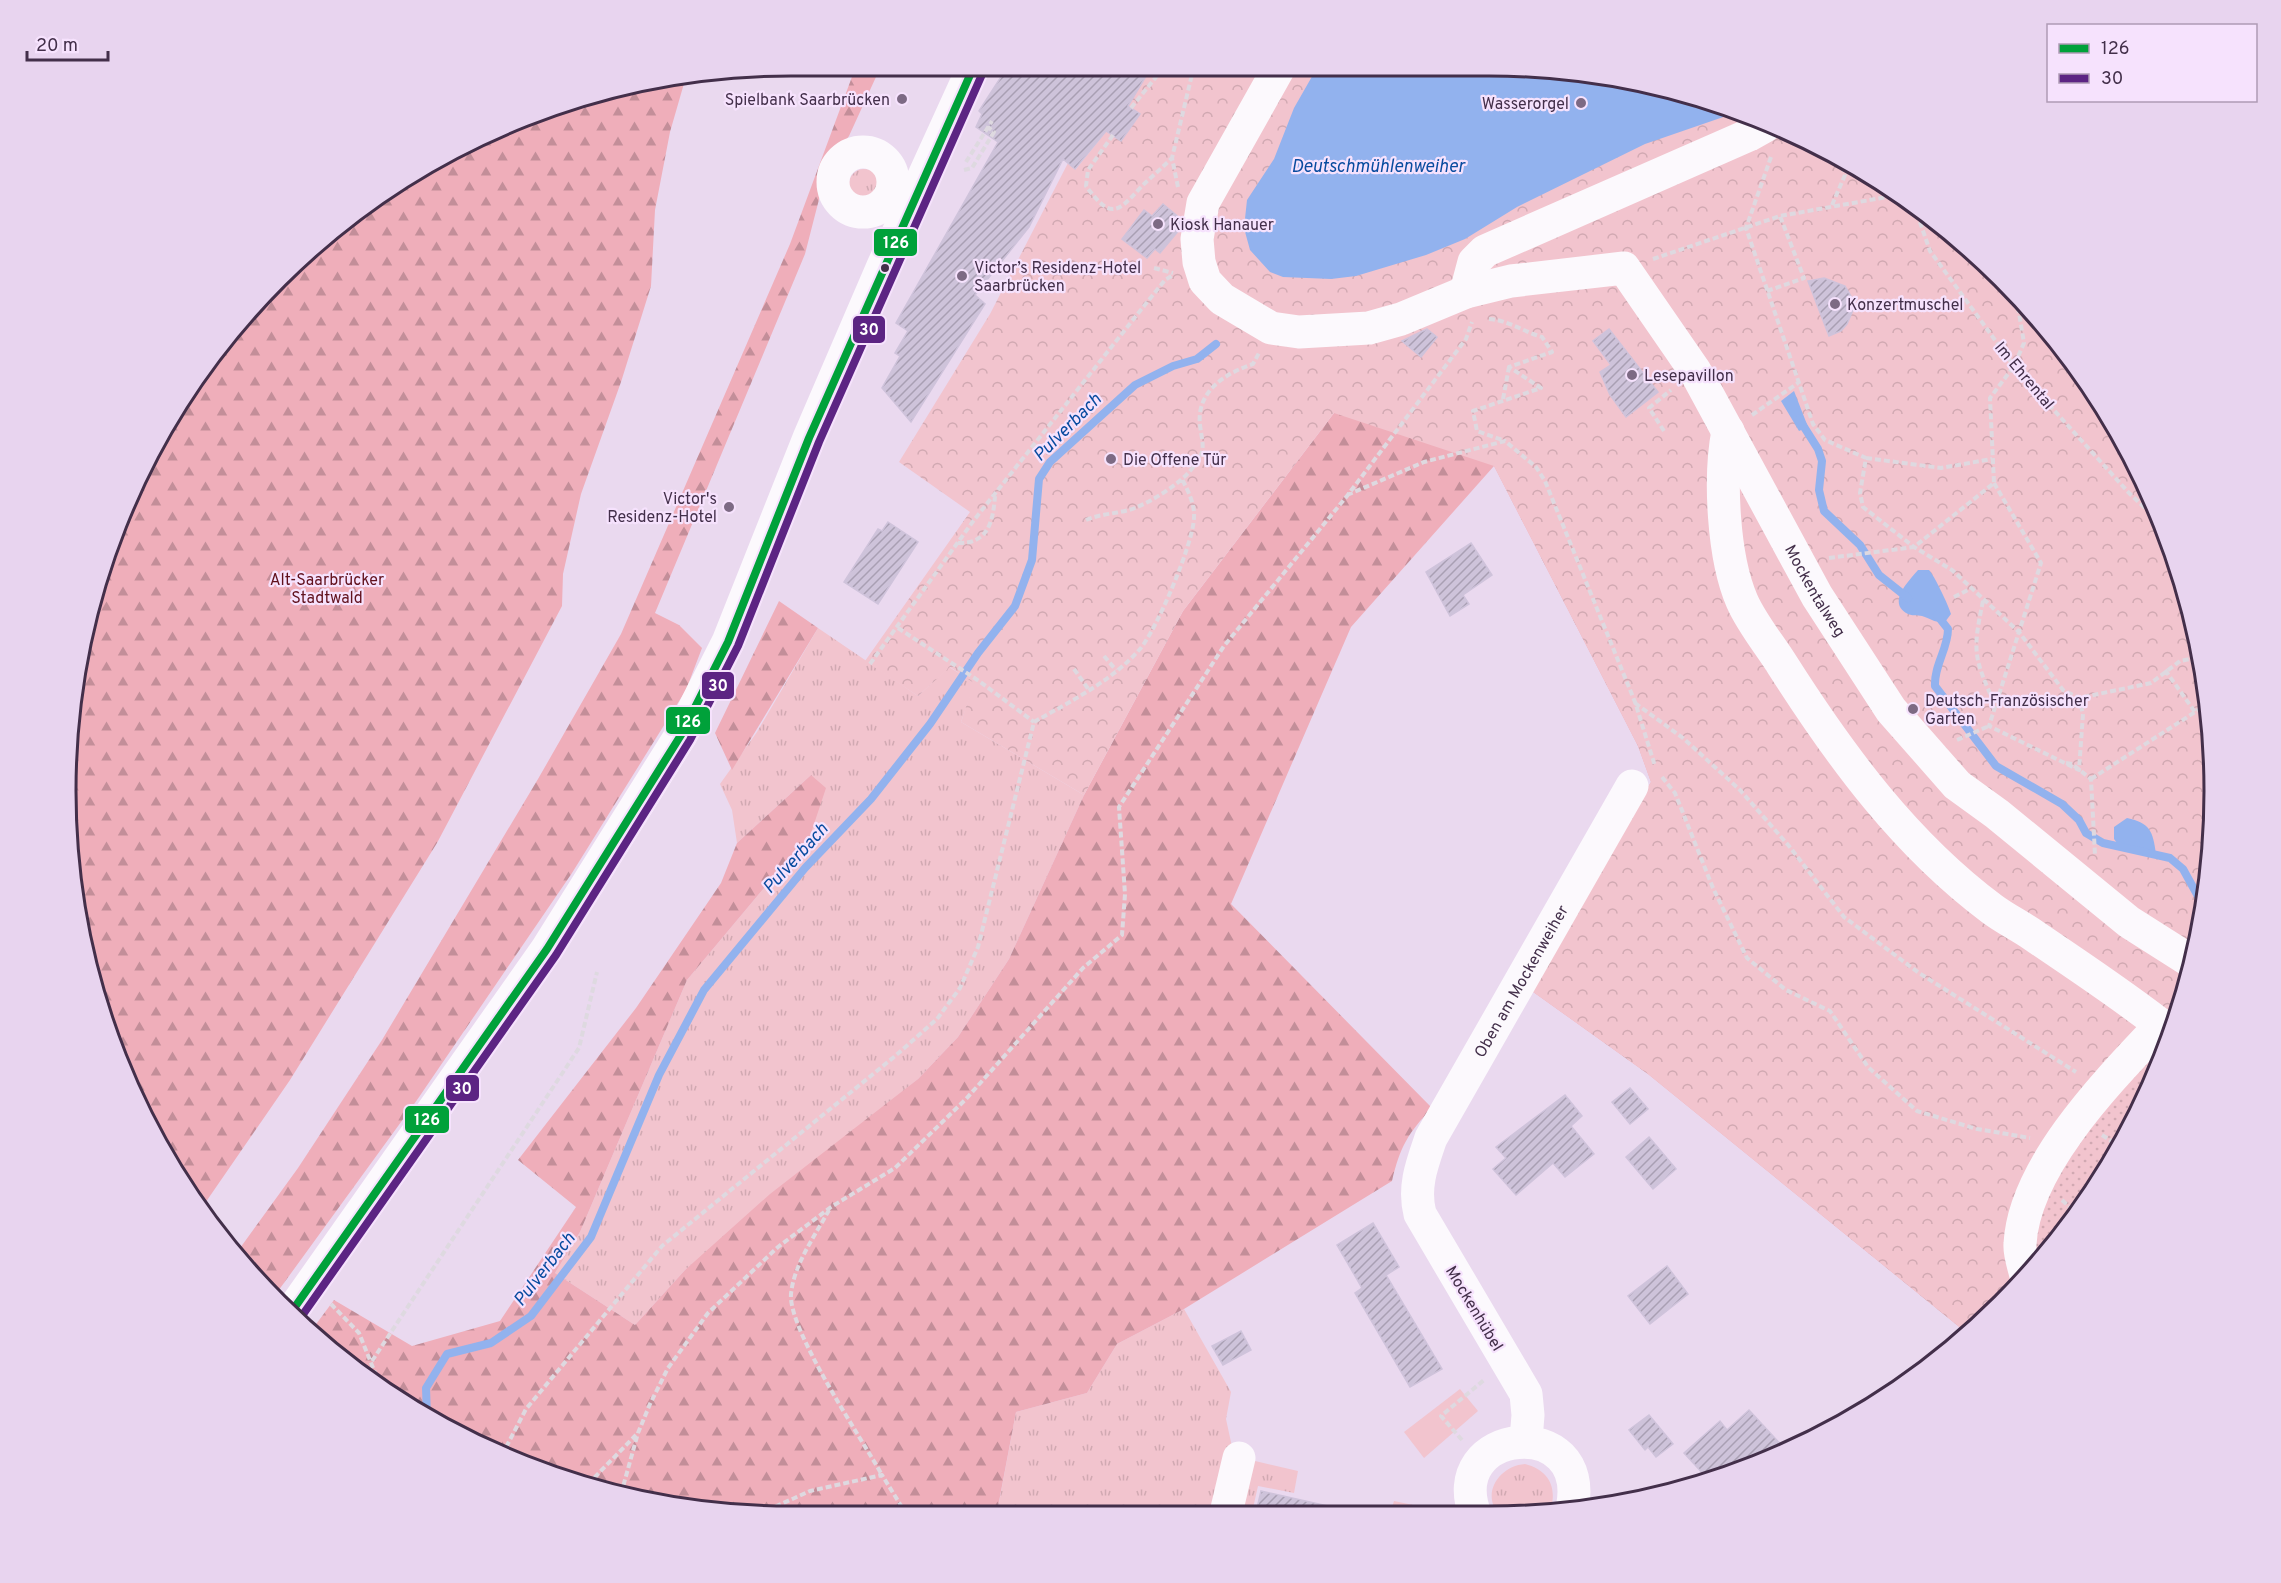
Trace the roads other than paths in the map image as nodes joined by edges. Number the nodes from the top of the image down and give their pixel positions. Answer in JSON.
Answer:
{"nodes":[{"id":1,"x":969,"y":76,"type":"edge"},
{"id":2,"x":1274,"y":76,"type":"edge"},
{"id":3,"x":1769,"y":138,"type":"edge"},
{"id":4,"x":1470,"y":306,"type":"junction"},
{"id":5,"x":1728,"y":431,"type":"junction"},
{"id":6,"x":1644,"y":778,"type":"road end"},
{"id":7,"x":2185,"y":957,"type":"edge"},
{"id":8,"x":2164,"y":1028,"type":"edge"},
{"id":9,"x":2163,"y":1032,"type":"edge"},
{"id":10,"x":1418,"y":1178,"type":"joint"},
{"id":11,"x":2024,"y":1266,"type":"edge"},
{"id":12,"x":296,"y":1306,"type":"edge"},
{"id":13,"x":1526,"y":1440,"type":"junction"},
{"id":14,"x":1239,"y":1458,"type":"dead end"},
{"id":15,"x":1578,"y":1501,"type":"edge"},
{"id":16,"x":1228,"y":1506,"type":"edge"},
{"id":17,"x":1468,"y":1506,"type":"edge"}],
"edges":[{"from":1,"to":12,"type":"street"},
{"from":2,"to":4,"type":"street"},
{"from":3,"to":4,"type":"street"},
{"from":4,"to":5,"type":"street","name":"Mockentalweg"},
{"from":5,"to":7,"type":"street","name":"Mockentalweg"},
{"from":5,"to":8,"type":"street"},
{"from":6,"to":10,"type":"street","name":"Oben am Mockenweiher"},
{"from":9,"to":11,"type":"street"},
{"from":10,"to":13,"type":"street","name":"Mockenhübel"},
{"from":13,"to":15,"type":"street"},
{"from":13,"to":17,"type":"street"},
{"from":14,"to":16,"type":"street"}]}
